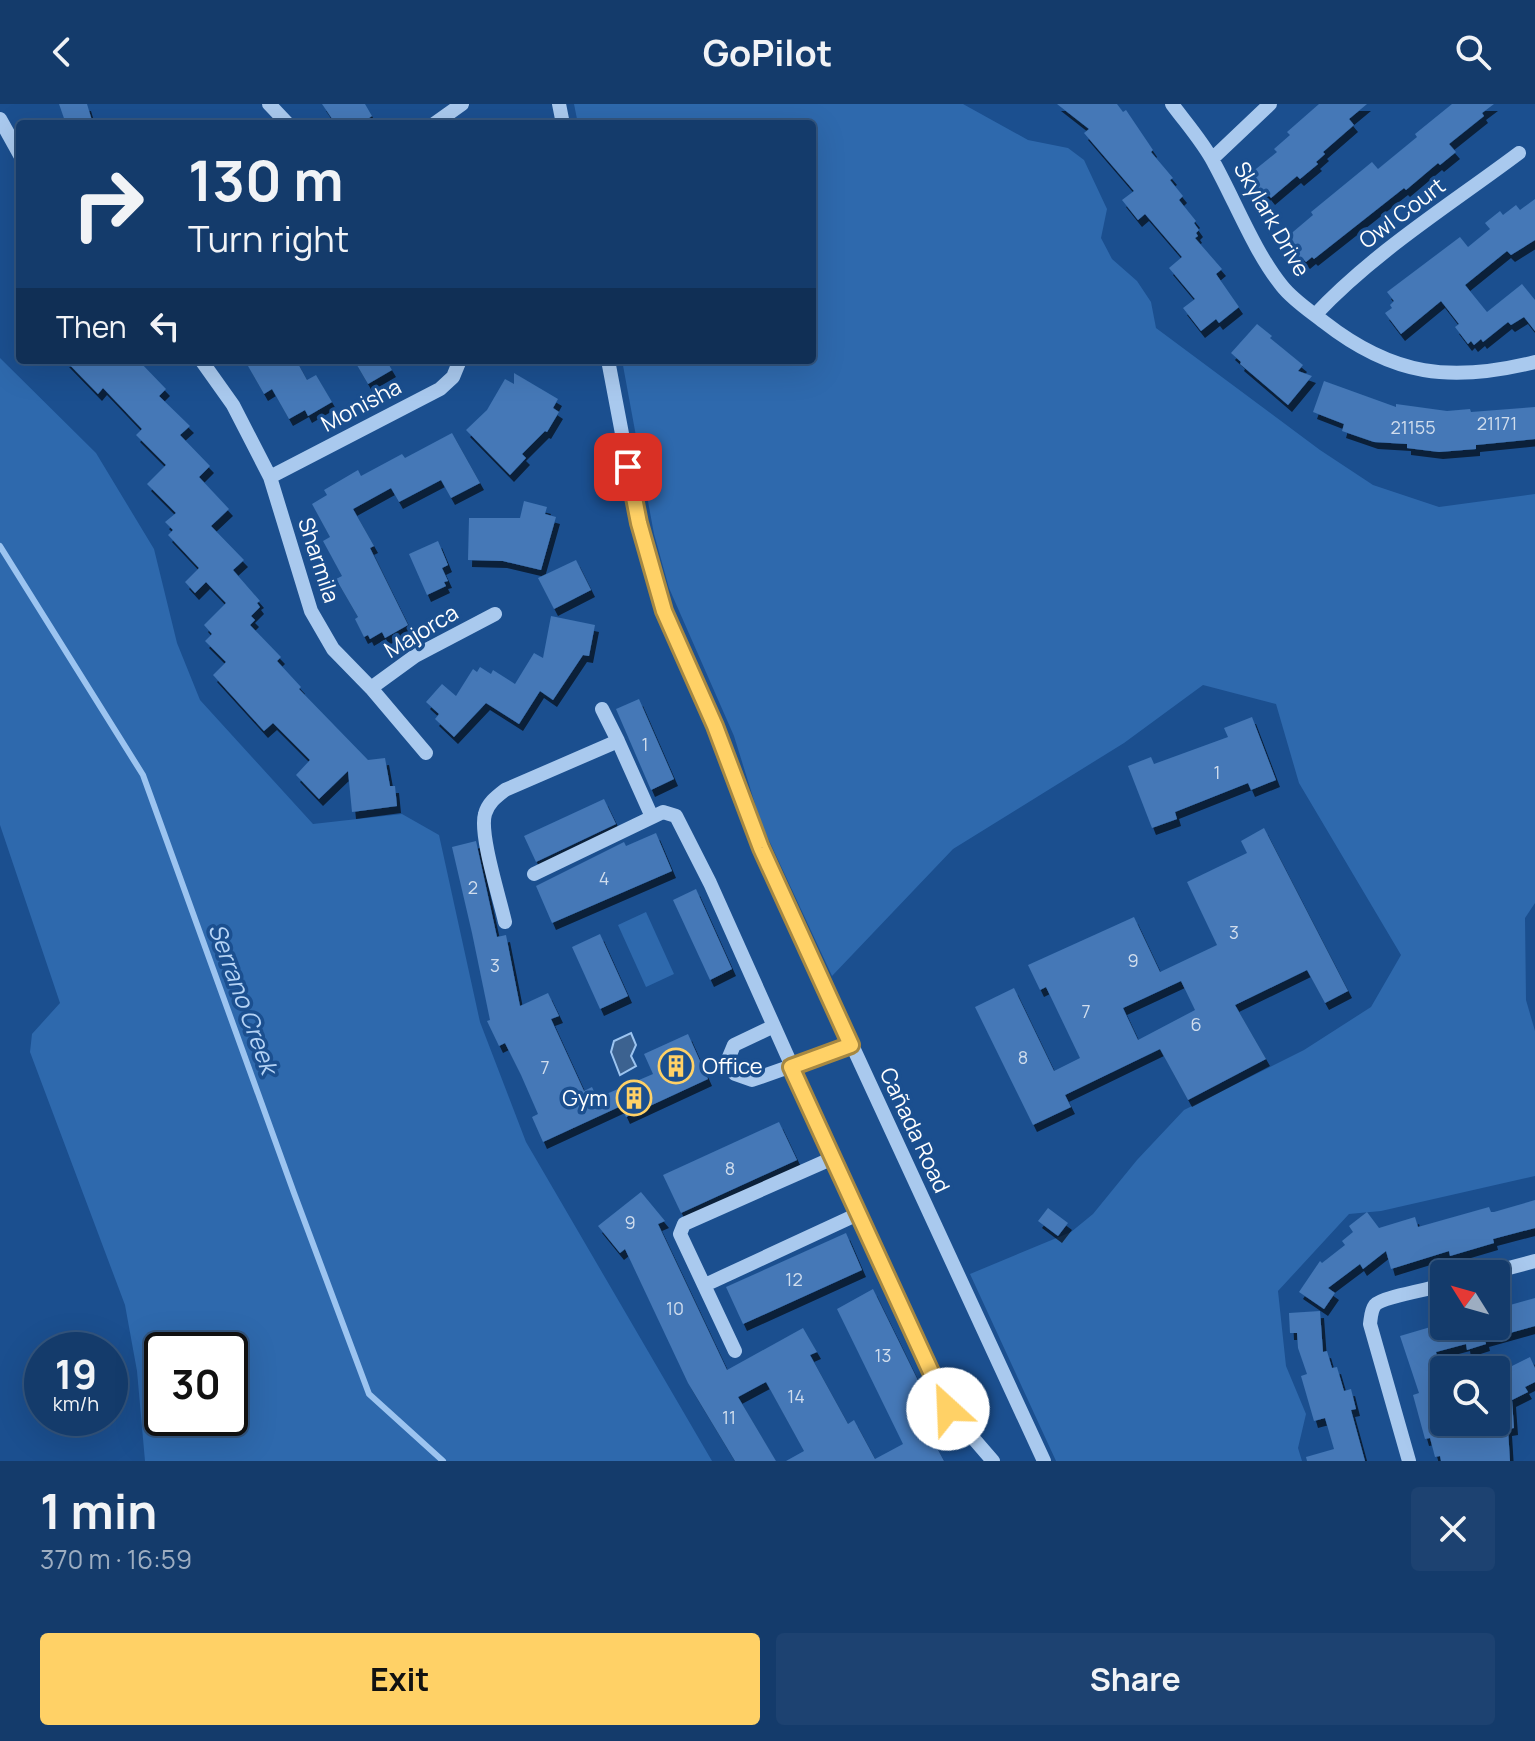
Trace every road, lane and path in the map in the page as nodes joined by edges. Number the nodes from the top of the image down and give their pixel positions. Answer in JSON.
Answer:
{"nodes":[{"id":1,"x":269,"y":104,"type":"edge"},
{"id":2,"x":462,"y":104,"type":"edge"},
{"id":3,"x":1172,"y":104,"type":"edge"},
{"id":4,"x":1270,"y":104,"type":"edge"},
{"id":5,"x":0,"y":119,"type":"edge"},
{"id":6,"x":284,"y":120,"type":"edge"},
{"id":7,"x":440,"y":120,"type":"edge"},
{"id":8,"x":16,"y":148,"type":"edge"},
{"id":9,"x":1519,"y":153,"type":"dead end"},
{"id":10,"x":1212,"y":159,"type":"junction"},
{"id":11,"x":1315,"y":315,"type":"junction"},
{"id":12,"x":1535,"y":362,"type":"edge"},
{"id":13,"x":204,"y":364,"type":"edge"},
{"id":14,"x":458,"y":364,"type":"edge"},
{"id":15,"x":609,"y":364,"type":"edge"},
{"id":16,"x":270,"y":477,"type":"junction"},
{"id":17,"x":495,"y":614,"type":"dead end"},
{"id":18,"x":371,"y":688,"type":"junction"},
{"id":19,"x":602,"y":709,"type":"dead end"},
{"id":20,"x":618,"y":741,"type":"junction"},
{"id":21,"x":426,"y":753,"type":"dead end"},
{"id":22,"x":652,"y":817,"type":"junction"},
{"id":23,"x":534,"y":874,"type":"dead end"},
{"id":24,"x":505,"y":922,"type":"dead end"},
{"id":25,"x":774,"y":1026,"type":"junction"},
{"id":26,"x":851,"y":1045,"type":"junction"},
{"id":27,"x":791,"y":1067,"type":"junction"},
{"id":28,"x":833,"y":1158,"type":"junction"},
{"id":29,"x":858,"y":1214,"type":"junction"},
{"id":30,"x":1535,"y":1261,"type":"edge"},
{"id":31,"x":1510,"y":1268,"type":"edge"},
{"id":32,"x":705,"y":1285,"type":"junction"},
{"id":33,"x":1430,"y":1288,"type":"edge"},
{"id":34,"x":735,"y":1351,"type":"dead end"},
{"id":35,"x":988,"y":1459,"type":"edge"},
{"id":36,"x":1044,"y":1461,"type":"edge"},
{"id":37,"x":1409,"y":1461,"type":"edge"}],
"edges":[{"from":1,"to":6,"type":"street"},
{"from":2,"to":7,"type":"street"},
{"from":3,"to":10,"type":"street","name":"Skylark Drive"},
{"from":4,"to":10,"type":"street"},
{"from":5,"to":8,"type":"street"},
{"from":9,"to":11,"type":"street","name":"Owl Court"},
{"from":10,"to":11,"type":"street","name":"Skylark Drive"},
{"from":11,"to":12,"type":"street","name":"Skylark Drive"},
{"from":13,"to":16,"type":"street","name":"Sharmila"},
{"from":14,"to":16,"type":"street","name":"Monisha"},
{"from":15,"to":26,"type":"street","name":"Cañada Road"},
{"from":16,"to":18,"type":"street","name":"Sharmila"},
{"from":17,"to":18,"type":"street","name":"Majorca"},
{"from":18,"to":21,"type":"street","name":"Sharmila"},
{"from":19,"to":20,"type":"street"},
{"from":20,"to":22,"type":"street"},
{"from":20,"to":24,"type":"street"},
{"from":22,"to":23,"type":"street"},
{"from":22,"to":25,"type":"street"},
{"from":25,"to":27,"type":"street"},
{"from":25,"to":27,"type":"street"},
{"from":26,"to":27,"type":"street"},
{"from":26,"to":36,"type":"street","name":"Cañada Road"},
{"from":27,"to":28,"type":"street"},
{"from":28,"to":29,"type":"street"},
{"from":28,"to":32,"type":"street"},
{"from":29,"to":32,"type":"street"},
{"from":29,"to":35,"type":"street"},
{"from":30,"to":31,"type":"street"},
{"from":32,"to":34,"type":"street"},
{"from":33,"to":37,"type":"street"}]}
